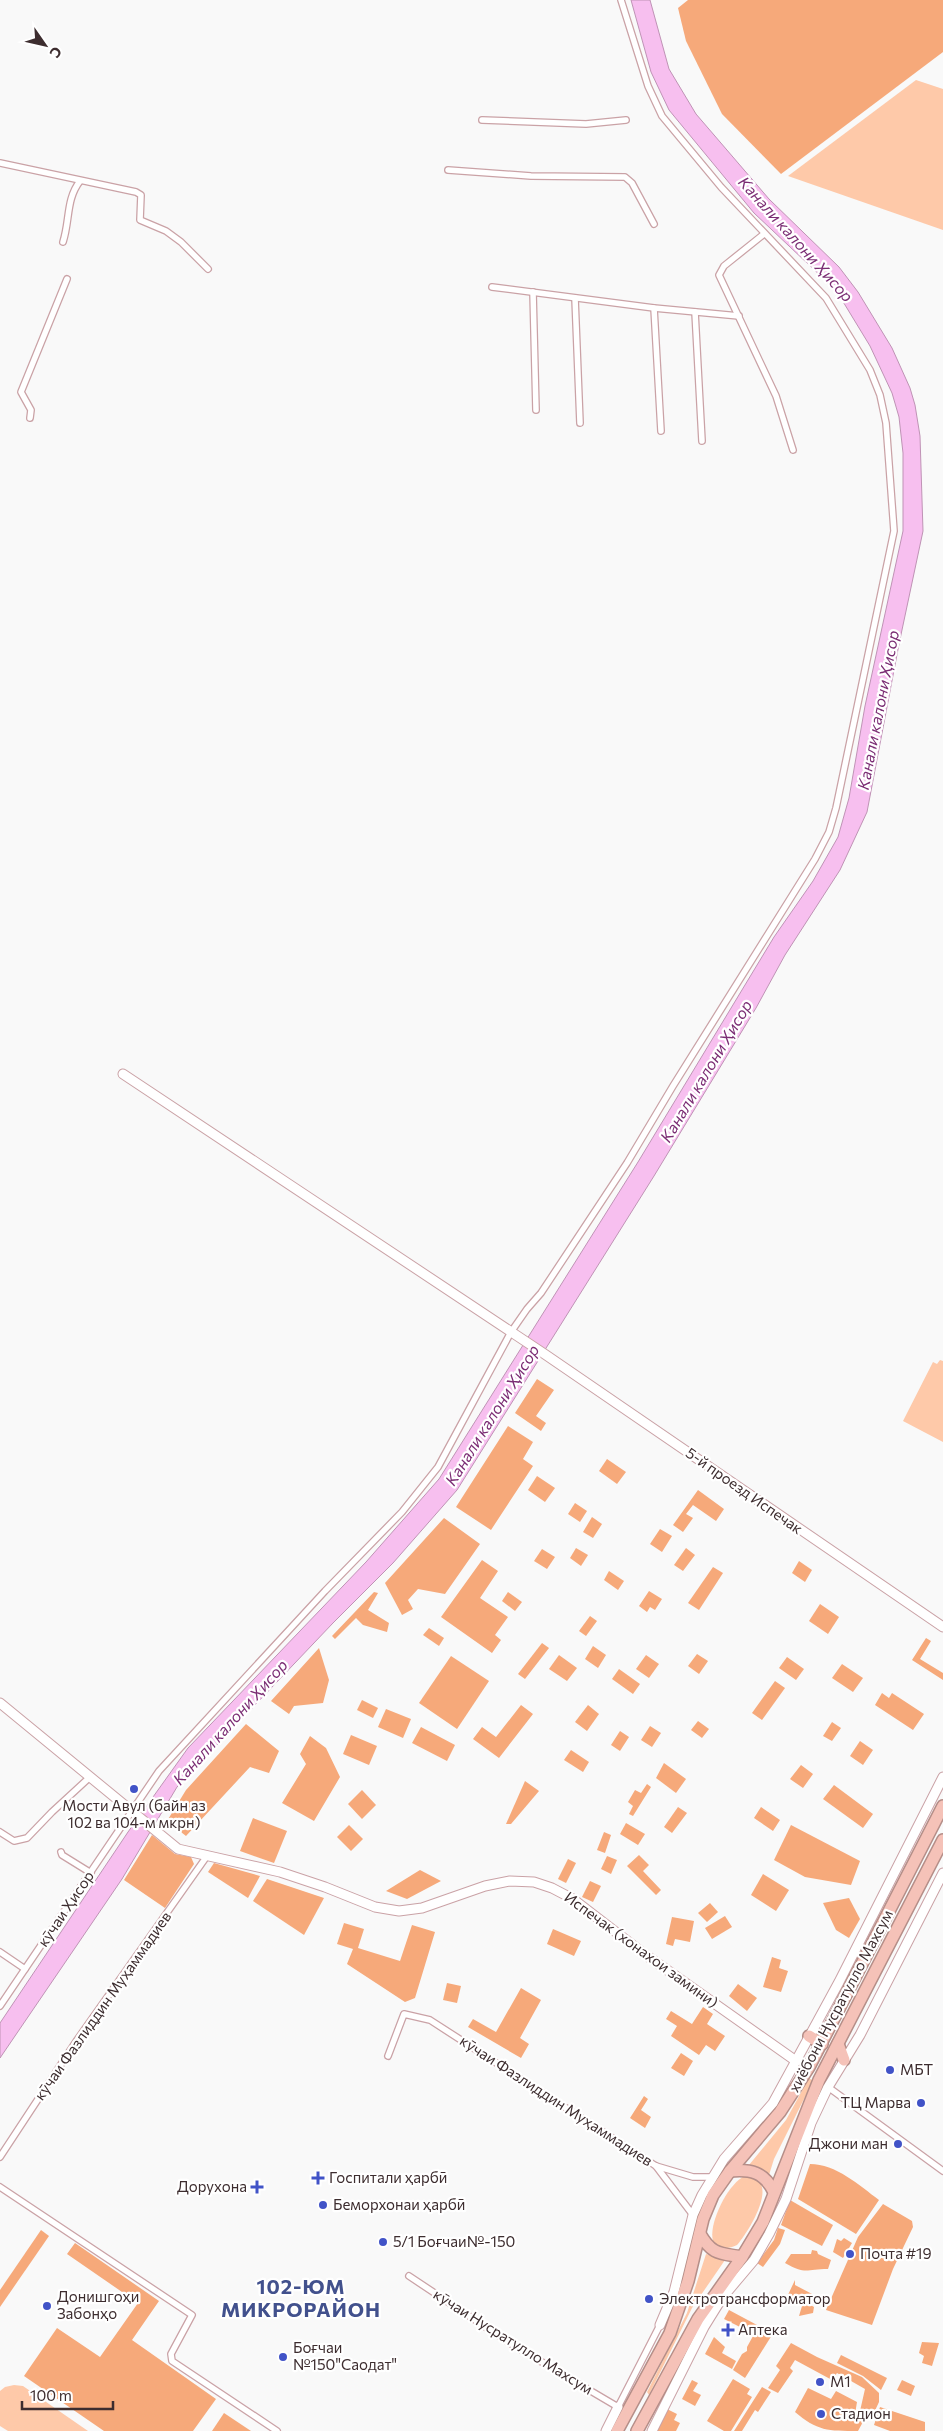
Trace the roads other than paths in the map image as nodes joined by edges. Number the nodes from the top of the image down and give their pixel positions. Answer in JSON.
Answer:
{"nodes":[{"id":1,"x":621,"y":0,"type":"edge"},
{"id":2,"x":482,"y":120,"type":"dead end"},
{"id":3,"x":626,"y":120,"type":"dead end"},
{"id":4,"x":0,"y":164,"type":"edge"},
{"id":5,"x":448,"y":170,"type":"dead end"},
{"id":6,"x":80,"y":181,"type":"junction"},
{"id":7,"x":654,"y":224,"type":"dead end"},
{"id":8,"x":764,"y":234,"type":"junction"},
{"id":9,"x":64,"y":242,"type":"dead end"},
{"id":10,"x":208,"y":268,"type":"dead end"},
{"id":11,"x":67,"y":278,"type":"dead end"},
{"id":12,"x":492,"y":287,"type":"dead end"},
{"id":13,"x":532,"y":292,"type":"junction"},
{"id":14,"x":574,"y":298,"type":"junction"},
{"id":15,"x":654,"y":308,"type":"junction"},
{"id":16,"x":695,"y":312,"type":"junction"},
{"id":17,"x":740,"y":316,"type":"junction"},
{"id":18,"x":536,"y":410,"type":"dead end"},
{"id":19,"x":30,"y":418,"type":"dead end"},
{"id":20,"x":580,"y":423,"type":"dead end"},
{"id":21,"x":660,"y":431,"type":"dead end"},
{"id":22,"x":702,"y":441,"type":"dead end"},
{"id":23,"x":792,"y":450,"type":"dead end"},
{"id":24,"x":123,"y":1074,"type":"dead end"},
{"id":25,"x":515,"y":1334,"type":"junction"},
{"id":26,"x":943,"y":1627,"type":"edge"},
{"id":27,"x":0,"y":1703,"type":"edge"},
{"id":28,"x":90,"y":1776,"type":"junction"},
{"id":29,"x":943,"y":1777,"type":"edge"},
{"id":30,"x":943,"y":1806,"type":"edge"},
{"id":31,"x":131,"y":1811,"type":"junction"},
{"id":32,"x":0,"y":1832,"type":"edge"},
{"id":33,"x":943,"y":1840,"type":"edge"},
{"id":34,"x":61,"y":1852,"type":"dead end"},
{"id":35,"x":207,"y":1856,"type":"junction"},
{"id":36,"x":91,"y":1873,"type":"junction"},
{"id":37,"x":943,"y":1873,"type":"edge"},
{"id":38,"x":0,"y":1952,"type":"edge"},
{"id":39,"x":25,"y":1969,"type":"junction"},
{"id":40,"x":0,"y":2006,"type":"edge"},
{"id":41,"x":810,"y":2036,"type":"junction"},
{"id":42,"x":822,"y":2044,"type":"junction"},
{"id":43,"x":838,"y":2044,"type":"junction"},
{"id":44,"x":388,"y":2056,"type":"dead end"},
{"id":45,"x":844,"y":2060,"type":"junction"},
{"id":46,"x":796,"y":2061,"type":"junction"},
{"id":47,"x":828,"y":2087,"type":"junction"},
{"id":48,"x":0,"y":2157,"type":"edge"},
{"id":49,"x":656,"y":2166,"type":"junction"},
{"id":50,"x":943,"y":2171,"type":"edge"},
{"id":51,"x":730,"y":2172,"type":"junction"},
{"id":52,"x":712,"y":2178,"type":"junction"},
{"id":53,"x":0,"y":2187,"type":"edge"},
{"id":54,"x":774,"y":2192,"type":"junction"},
{"id":55,"x":692,"y":2215,"type":"junction"},
{"id":56,"x":700,"y":2234,"type":"junction"},
{"id":57,"x":742,"y":2257,"type":"junction"},
{"id":58,"x":409,"y":2276,"type":"dead end"},
{"id":59,"x":660,"y":2325,"type":"joint"},
{"id":60,"x":618,"y":2407,"type":"junction"},
{"id":61,"x":617,"y":2430,"type":"edge"},
{"id":62,"x":277,"y":2431,"type":"edge"},
{"id":63,"x":606,"y":2431,"type":"edge"},
{"id":64,"x":637,"y":2431,"type":"edge"},
{"id":65,"x":652,"y":2431,"type":"edge"}],
"edges":[{"from":1,"to":8,"type":"street","name":"кӯчаи Ҳисор"},
{"from":2,"to":3,"type":"street"},
{"from":4,"to":6,"type":"street"},
{"from":5,"to":7,"type":"street"},
{"from":6,"to":9,"type":"street"},
{"from":6,"to":10,"type":"street"},
{"from":8,"to":17,"type":"street"},
{"from":8,"to":25,"type":"street","name":"кӯчаи Ҳисор"},
{"from":11,"to":19,"type":"street"},
{"from":12,"to":13,"type":"street"},
{"from":13,"to":14,"type":"street"},
{"from":13,"to":18,"type":"street"},
{"from":14,"to":15,"type":"street"},
{"from":14,"to":20,"type":"street"},
{"from":15,"to":16,"type":"street"},
{"from":15,"to":21,"type":"street"},
{"from":16,"to":17,"type":"street"},
{"from":16,"to":22,"type":"street"},
{"from":17,"to":23,"type":"street"},
{"from":24,"to":25,"type":"street","name":"5-й проезд Испечак"},
{"from":25,"to":26,"type":"street","name":"5-й проезд Испечак"},
{"from":25,"to":31,"type":"street","name":"кӯчаи Ҳисор"},
{"from":27,"to":28,"type":"street","name":"Испечак (хонахои замини)"},
{"from":28,"to":31,"type":"street","name":"Испечак (хонахои замини)"},
{"from":28,"to":32,"type":"street"},
{"from":29,"to":41,"type":"street"},
{"from":30,"to":42,"type":"highway","name":"хиёбони Нусратулло Махсум"},
{"from":31,"to":35,"type":"street","name":"Испечак (хонахои замини)"},
{"from":31,"to":36,"type":"street","name":"кӯчаи Ҳисор"},
{"from":33,"to":43,"type":"highway","name":"хиёбони Нусратулло Махсум"},
{"from":34,"to":36,"type":"street"},
{"from":35,"to":46,"type":"street","name":"Испечак (хонахои замини)"},
{"from":35,"to":48,"type":"street","name":"кӯчаи Фазлиддин Муҳаммадиев"},
{"from":36,"to":39,"type":"street","name":"кӯчаи Ҳисор"},
{"from":37,"to":45,"type":"street"},
{"from":38,"to":39,"type":"street"},
{"from":39,"to":40,"type":"street","name":"кӯчаи Ҳисор"},
{"from":41,"to":42,"type":"highway"},
{"from":41,"to":46,"type":"street"},
{"from":42,"to":51,"type":"highway","name":"хиёбони Нусратулло Махсум"},
{"from":43,"to":45,"type":"highway"},
{"from":43,"to":54,"type":"highway","name":"хиёбони Нусратулло Махсум"},
{"from":44,"to":49,"type":"street","name":"кӯчаи Фазлиддин Муҳаммадиев"},
{"from":45,"to":47,"type":"street"},
{"from":46,"to":52,"type":"street"},
{"from":47,"to":50,"type":"street"},
{"from":47,"to":65,"type":"street"},
{"from":49,"to":52,"type":"street","name":"кӯчаи Фазлиддин Муҳаммадиев"},
{"from":49,"to":55,"type":"street"},
{"from":51,"to":54,"type":"highway"},
{"from":51,"to":56,"type":"highway","name":"хиёбони Нусратулло Махсум"},
{"from":52,"to":55,"type":"street"},
{"from":53,"to":62,"type":"street"},
{"from":54,"to":57,"type":"highway","name":"хиёбони Нусратулло Махсум"},
{"from":55,"to":59,"type":"street"},
{"from":56,"to":57,"type":"highway"},
{"from":56,"to":61,"type":"highway","name":"хиёбони Нусратулло Махсум"},
{"from":57,"to":64,"type":"highway","name":"хиёбони Нусратулло Махсум"},
{"from":58,"to":60,"type":"street","name":"кӯчаи Нусратулло Махсум"},
{"from":59,"to":60,"type":"street"},
{"from":60,"to":63,"type":"street"}]}
